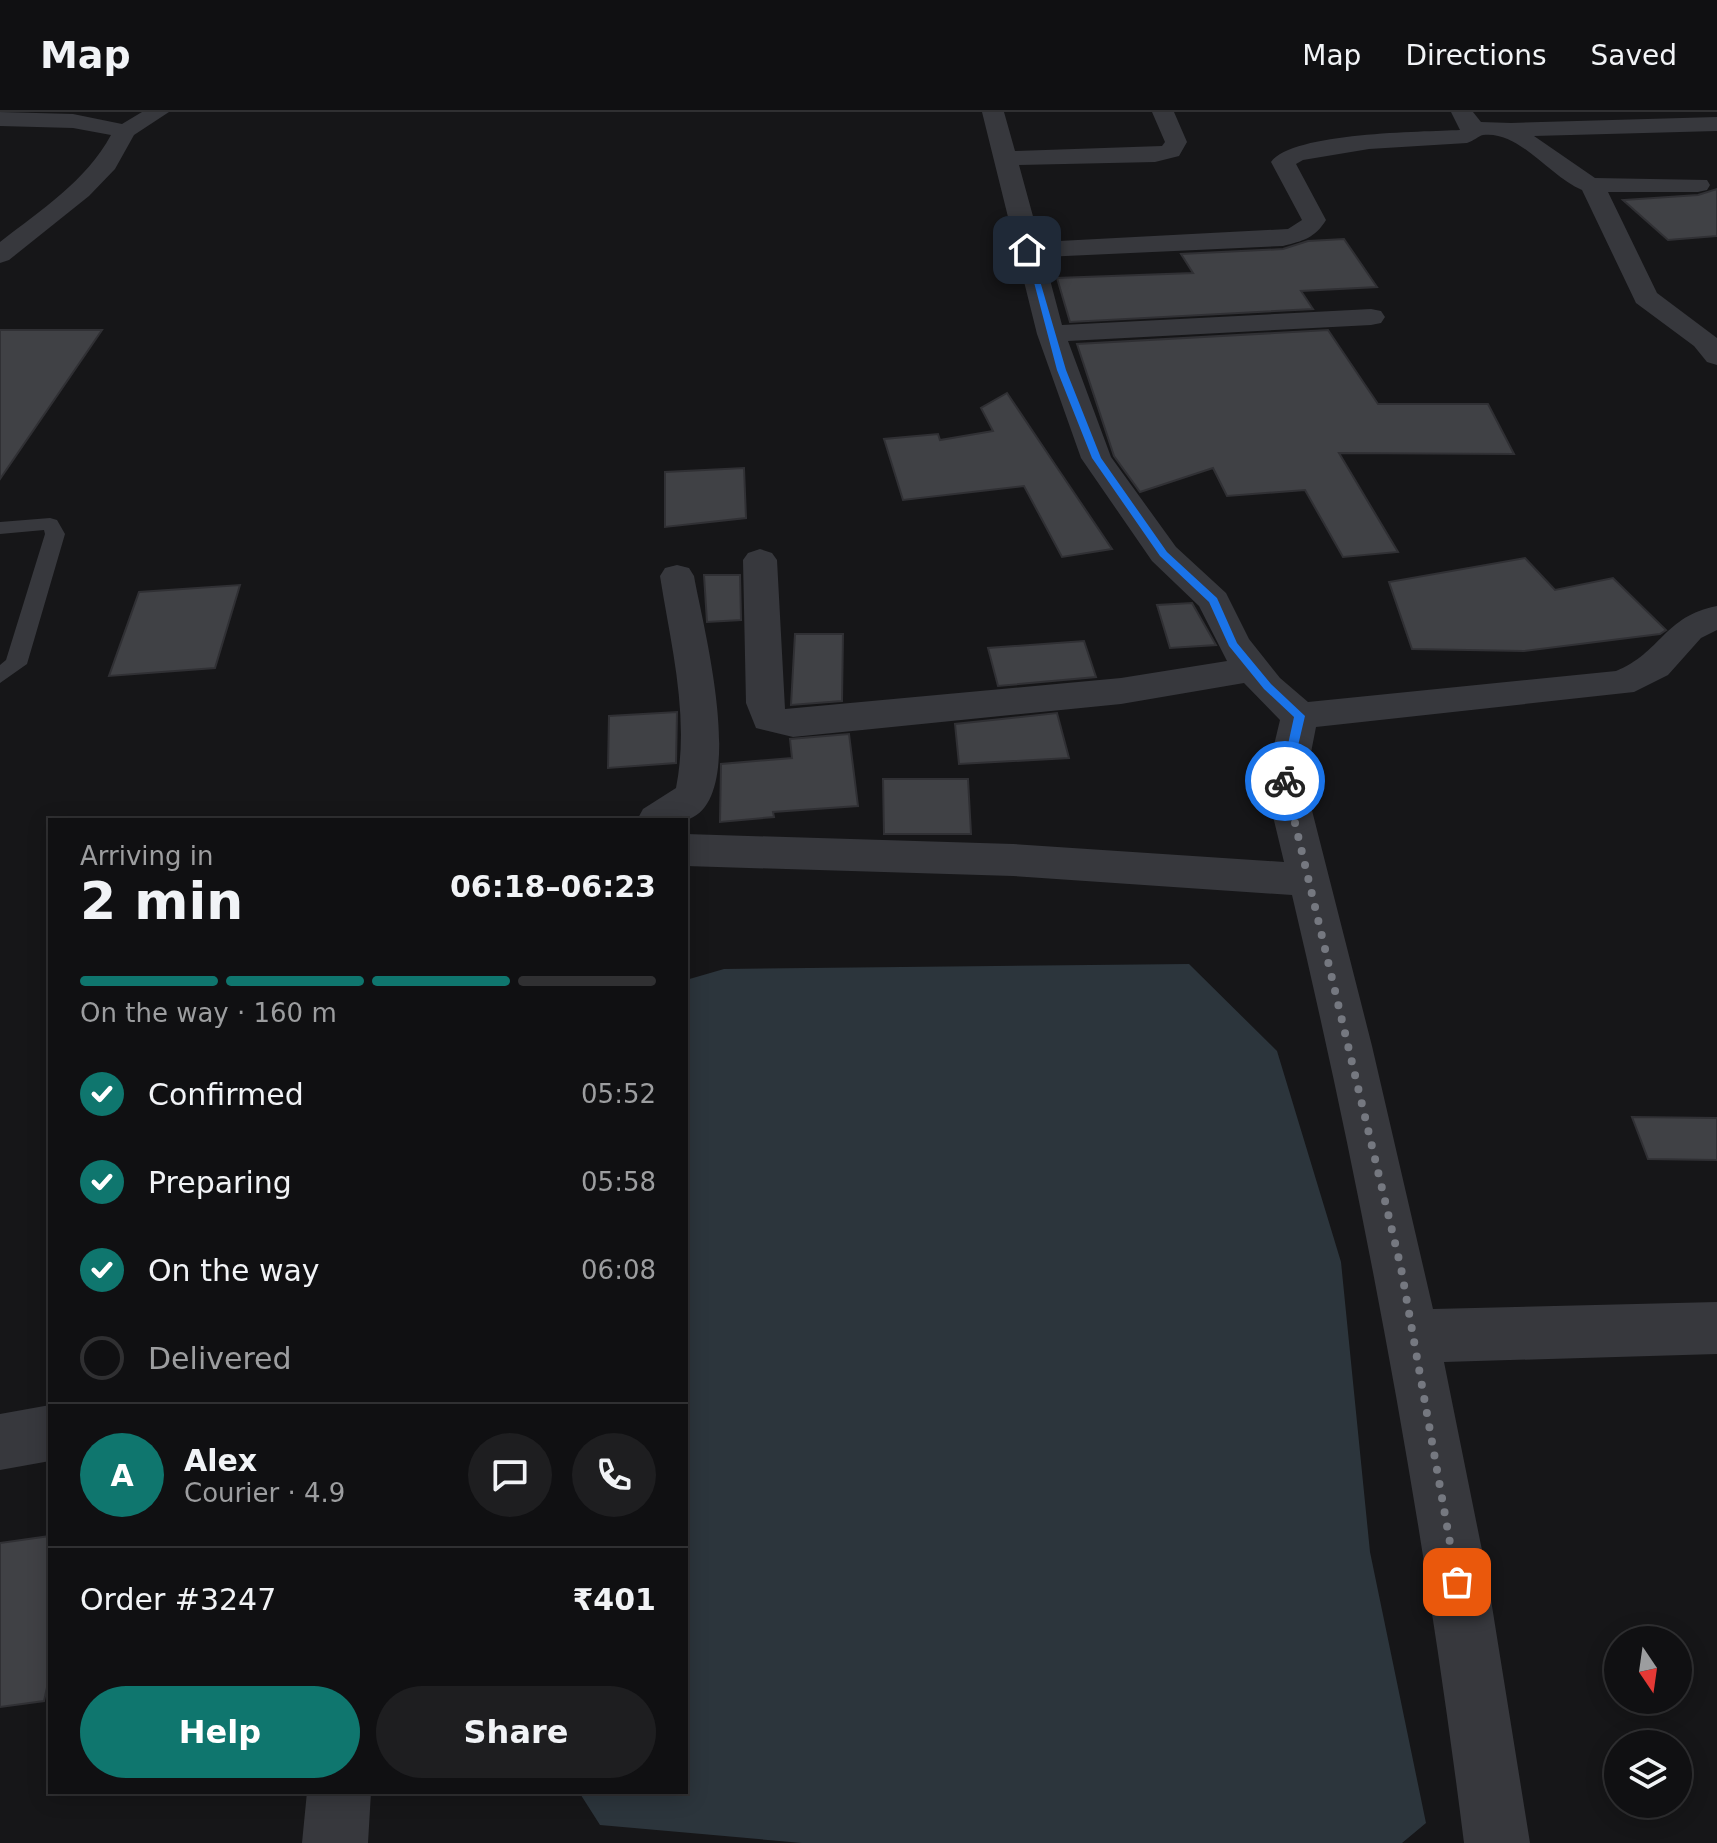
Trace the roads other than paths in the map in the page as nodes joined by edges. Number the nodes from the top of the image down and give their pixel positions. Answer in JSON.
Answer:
{"nodes":[{"id":1,"x":158,"y":112,"type":"edge"},
{"id":2,"x":993,"y":112,"type":"edge"},
{"id":3,"x":1163,"y":112,"type":"edge"},
{"id":4,"x":0,"y":119,"type":"edge"},
{"id":5,"x":1468,"y":120,"type":"edge"},
{"id":6,"x":1717,"y":124,"type":"edge"},
{"id":7,"x":1511,"y":130,"type":"junction"},
{"id":8,"x":125,"y":131,"type":"junction"},
{"id":9,"x":1004,"y":158,"type":"junction"},
{"id":10,"x":1592,"y":185,"type":"junction"},
{"id":11,"x":1698,"y":185,"type":"dead end"},
{"id":12,"x":1027,"y":250,"type":"junction"},
{"id":13,"x":0,"y":255,"type":"edge"},
{"id":14,"x":1371,"y":317,"type":"dead end"},
{"id":15,"x":1051,"y":334,"type":"junction"},
{"id":16,"x":1717,"y":356,"type":"edge"},
{"id":17,"x":0,"y":528,"type":"edge"},
{"id":18,"x":760,"y":560,"type":"dead end"},
{"id":19,"x":677,"y":576,"type":"dead end"},
{"id":20,"x":1717,"y":618,"type":"edge"},
{"id":21,"x":1253,"y":669,"type":"junction"},
{"id":22,"x":0,"y":676,"type":"edge"},
{"id":23,"x":1300,"y":716,"type":"junction"},
{"id":24,"x":660,"y":818,"type":"edge"},
{"id":25,"x":688,"y":850,"type":"edge"},
{"id":26,"x":1307,"y":880,"type":"junction"},
{"id":27,"x":1717,"y":1328,"type":"edge"},
{"id":28,"x":1414,"y":1336,"type":"junction"},
{"id":29,"x":48,"y":1433,"type":"edge"},
{"id":30,"x":0,"y":1442,"type":"edge"},
{"id":31,"x":339,"y":1794,"type":"edge"},
{"id":32,"x":335,"y":1843,"type":"edge"},
{"id":33,"x":1497,"y":1843,"type":"edge"}],
"edges":[{"from":1,"to":8,"type":"street"},
{"from":2,"to":9,"type":"street"},
{"from":3,"to":9,"type":"street"},
{"from":4,"to":8,"type":"street"},
{"from":5,"to":7,"type":"street"},
{"from":5,"to":12,"type":"street"},
{"from":6,"to":7,"type":"street"},
{"from":7,"to":10,"type":"street"},
{"from":8,"to":13,"type":"street"},
{"from":9,"to":12,"type":"street"},
{"from":10,"to":11,"type":"street"},
{"from":10,"to":16,"type":"street"},
{"from":12,"to":15,"type":"street"},
{"from":14,"to":15,"type":"street"},
{"from":15,"to":21,"type":"street"},
{"from":17,"to":22,"type":"lane"},
{"from":18,"to":21,"type":"street"},
{"from":19,"to":24,"type":"street"},
{"from":20,"to":23,"type":"street"},
{"from":21,"to":23,"type":"street"},
{"from":23,"to":26,"type":"street"},
{"from":25,"to":26,"type":"street"},
{"from":26,"to":28,"type":"street"},
{"from":27,"to":28,"type":"street"},
{"from":28,"to":33,"type":"street"},
{"from":29,"to":30,"type":"street"},
{"from":31,"to":32,"type":"street"}]}
